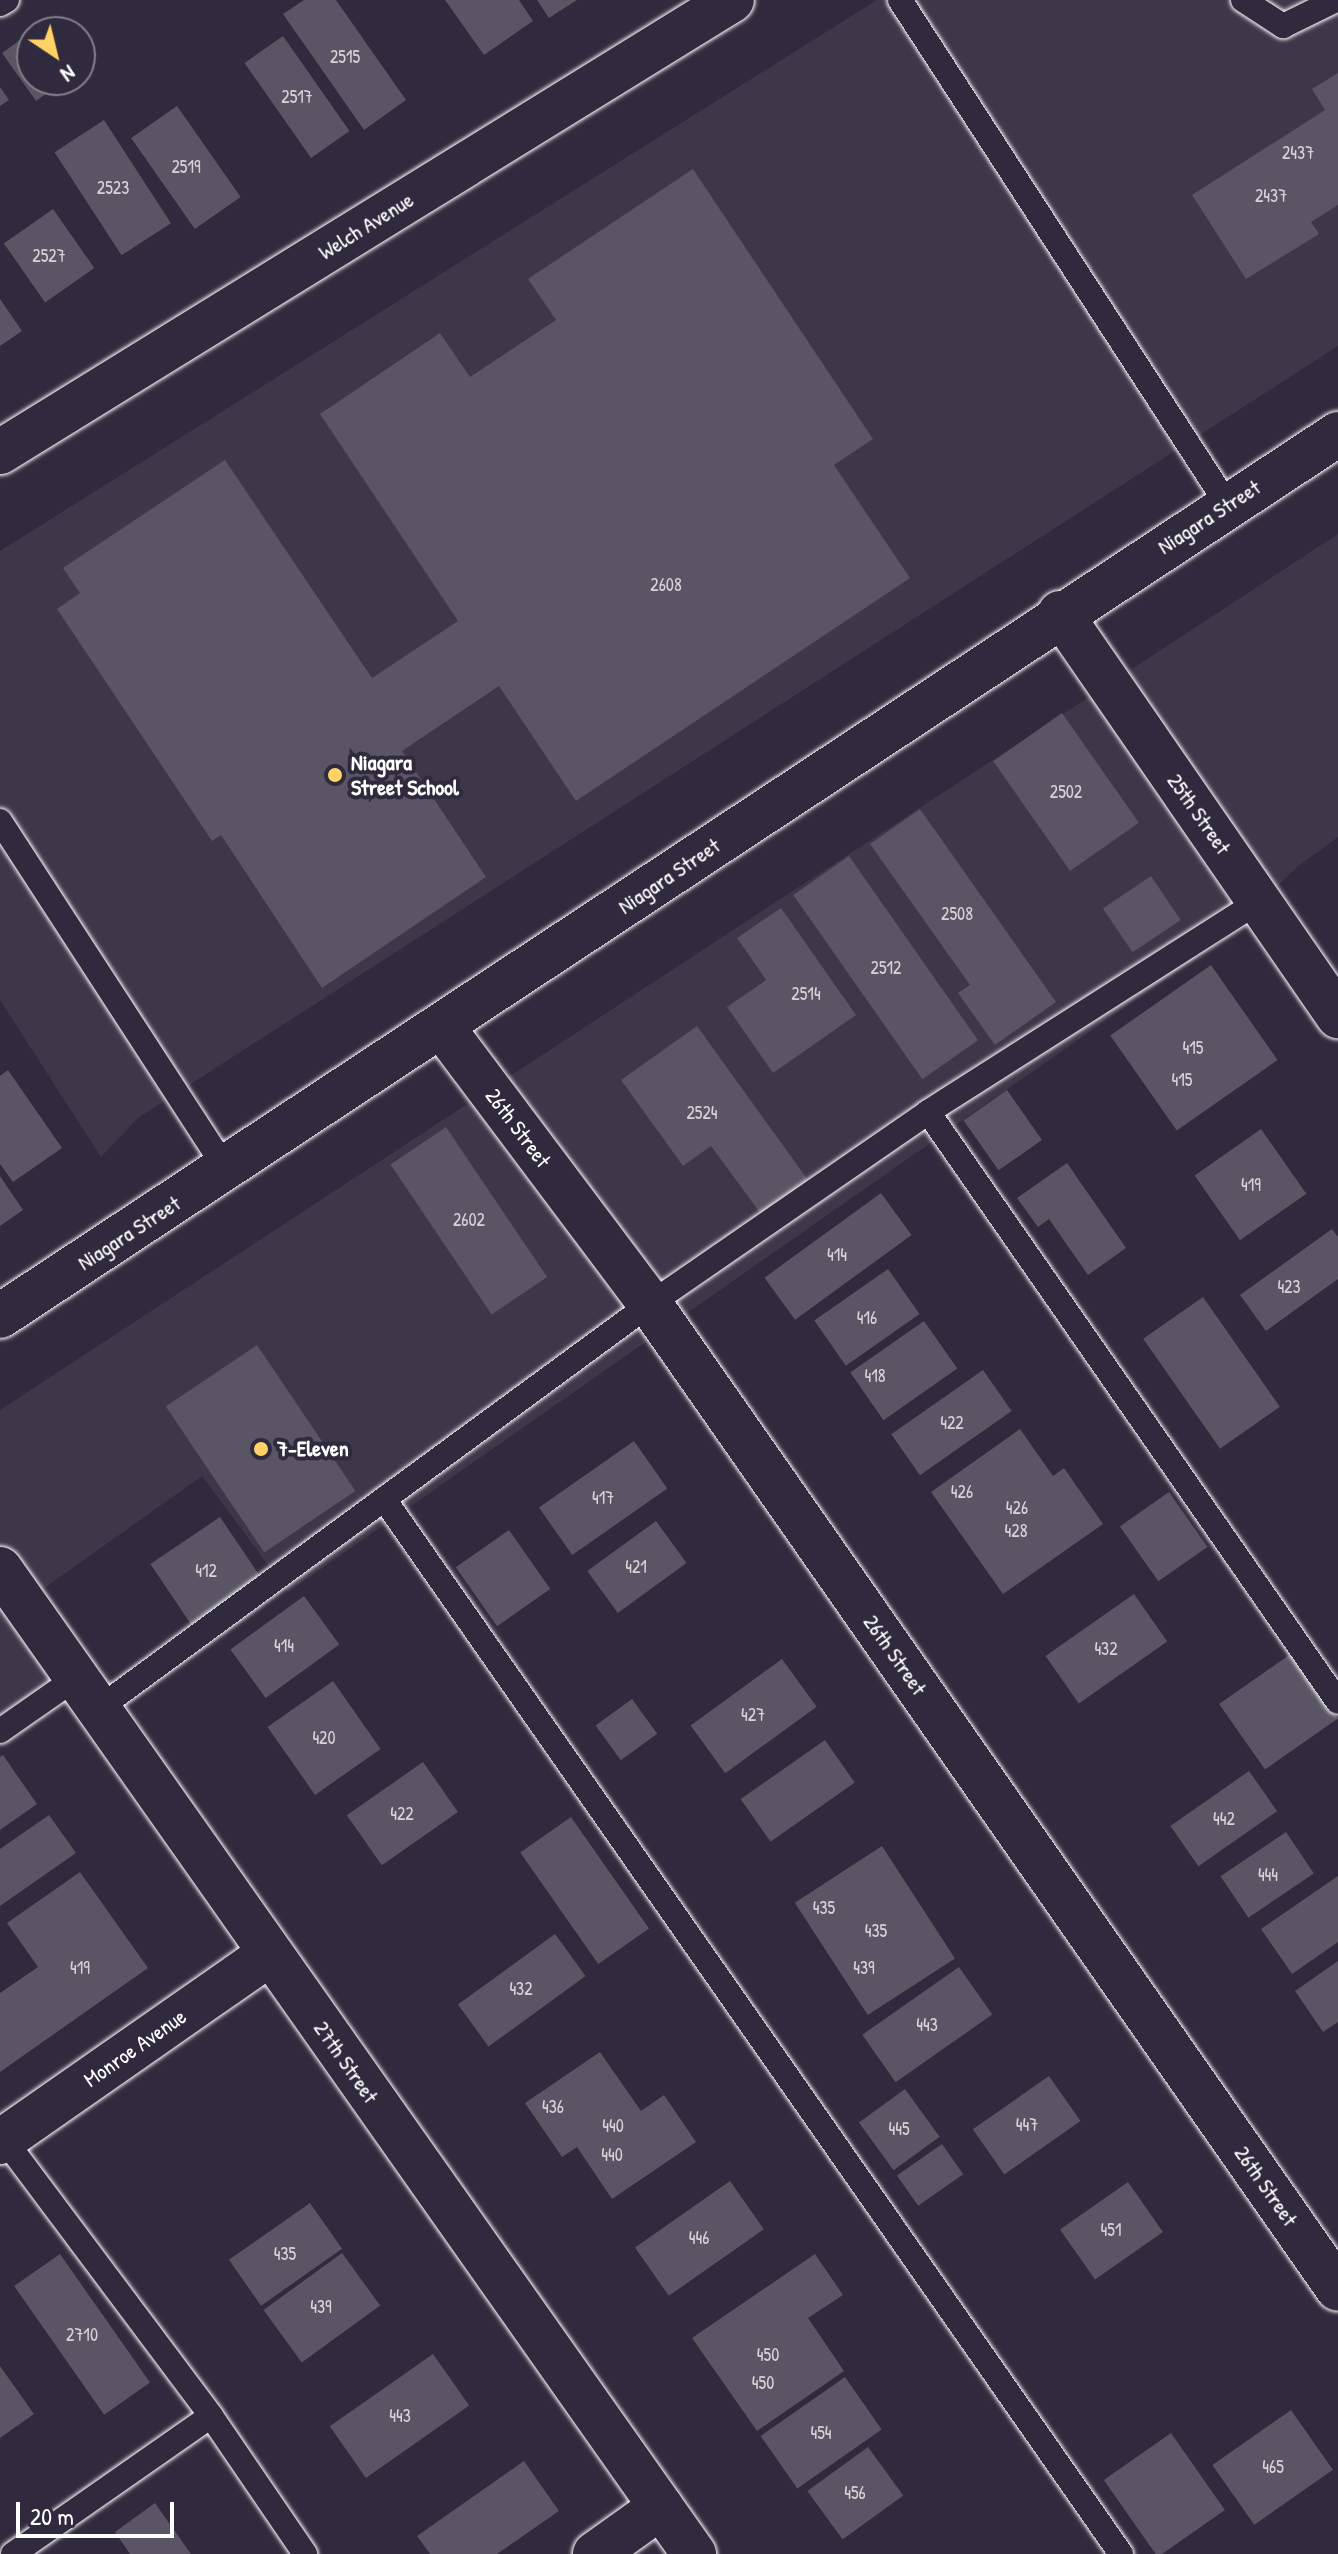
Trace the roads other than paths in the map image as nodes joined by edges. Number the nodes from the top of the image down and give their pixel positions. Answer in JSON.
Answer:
{"nodes":[{"id":1,"x":7,"y":0,"type":"edge"},
{"id":2,"x":900,"y":0,"type":"edge"},
{"id":3,"x":1243,"y":0,"type":"edge"},
{"id":4,"x":1336,"y":0,"type":"edge"},
{"id":5,"x":0,"y":4,"type":"edge"},
{"id":6,"x":716,"y":4,"type":"edge"},
{"id":7,"x":1338,"y":434,"type":"edge"},
{"id":8,"x":0,"y":452,"type":"edge"},
{"id":9,"x":1227,"y":504,"type":"junction"},
{"id":10,"x":1060,"y":613,"type":"junction"},
{"id":11,"x":0,"y":821,"type":"edge"},
{"id":12,"x":1259,"y":901,"type":"junction"},
{"id":13,"x":1338,"y":1016,"type":"edge"},
{"id":14,"x":443,"y":1028,"type":"junction"},
{"id":15,"x":928,"y":1112,"type":"junction"},
{"id":16,"x":226,"y":1169,"type":"junction"},
{"id":17,"x":650,"y":1304,"type":"junction"},
{"id":18,"x":0,"y":1316,"type":"edge"},
{"id":19,"x":384,"y":1499,"type":"junction"},
{"id":20,"x":0,"y":1569,"type":"edge"},
{"id":21,"x":87,"y":1694,"type":"junction"},
{"id":22,"x":1338,"y":1702,"type":"edge"},
{"id":23,"x":0,"y":1731,"type":"edge"},
{"id":24,"x":269,"y":1954,"type":"junction"},
{"id":25,"x":2,"y":2141,"type":"edge"},
{"id":26,"x":1338,"y":2289,"type":"edge"},
{"id":27,"x":211,"y":2416,"type":"junction"},
{"id":28,"x":661,"y":2507,"type":"junction"},
{"id":29,"x":13,"y":2554,"type":"edge"},
{"id":30,"x":305,"y":2554,"type":"edge"},
{"id":31,"x":595,"y":2554,"type":"edge"},
{"id":32,"x":694,"y":2554,"type":"edge"},
{"id":33,"x":1121,"y":2554,"type":"edge"}],
"edges":[{"from":1,"to":5,"type":"lane"},
{"from":2,"to":9,"type":"lane"},
{"from":3,"to":4,"type":"lane"},
{"from":6,"to":8,"type":"street","name":"Welch Avenue"},
{"from":7,"to":9,"type":"street","name":"Niagara Street"},
{"from":9,"to":10,"type":"street","name":"Niagara Street"},
{"from":10,"to":12,"type":"street","name":"25th Street"},
{"from":10,"to":14,"type":"street","name":"Niagara Street"},
{"from":11,"to":16,"type":"lane"},
{"from":12,"to":13,"type":"street","name":"25th Street"},
{"from":12,"to":15,"type":"lane"},
{"from":14,"to":16,"type":"street","name":"Niagara Street"},
{"from":14,"to":17,"type":"street","name":"26th Street"},
{"from":15,"to":17,"type":"lane"},
{"from":15,"to":22,"type":"lane"},
{"from":16,"to":18,"type":"street","name":"Niagara Street"},
{"from":17,"to":19,"type":"lane"},
{"from":17,"to":26,"type":"street","name":"26th Street"},
{"from":19,"to":21,"type":"lane"},
{"from":19,"to":33,"type":"lane"},
{"from":20,"to":21,"type":"street","name":"27th Street"},
{"from":21,"to":23,"type":"lane"},
{"from":21,"to":24,"type":"street","name":"27th Street"},
{"from":24,"to":25,"type":"street","name":"Monroe Avenue"},
{"from":24,"to":28,"type":"street","name":"27th Street"},
{"from":25,"to":27,"type":"lane"},
{"from":27,"to":29,"type":"lane"},
{"from":27,"to":30,"type":"lane"},
{"from":28,"to":31,"type":"street"},
{"from":28,"to":32,"type":"street","name":"27th Street"}]}
